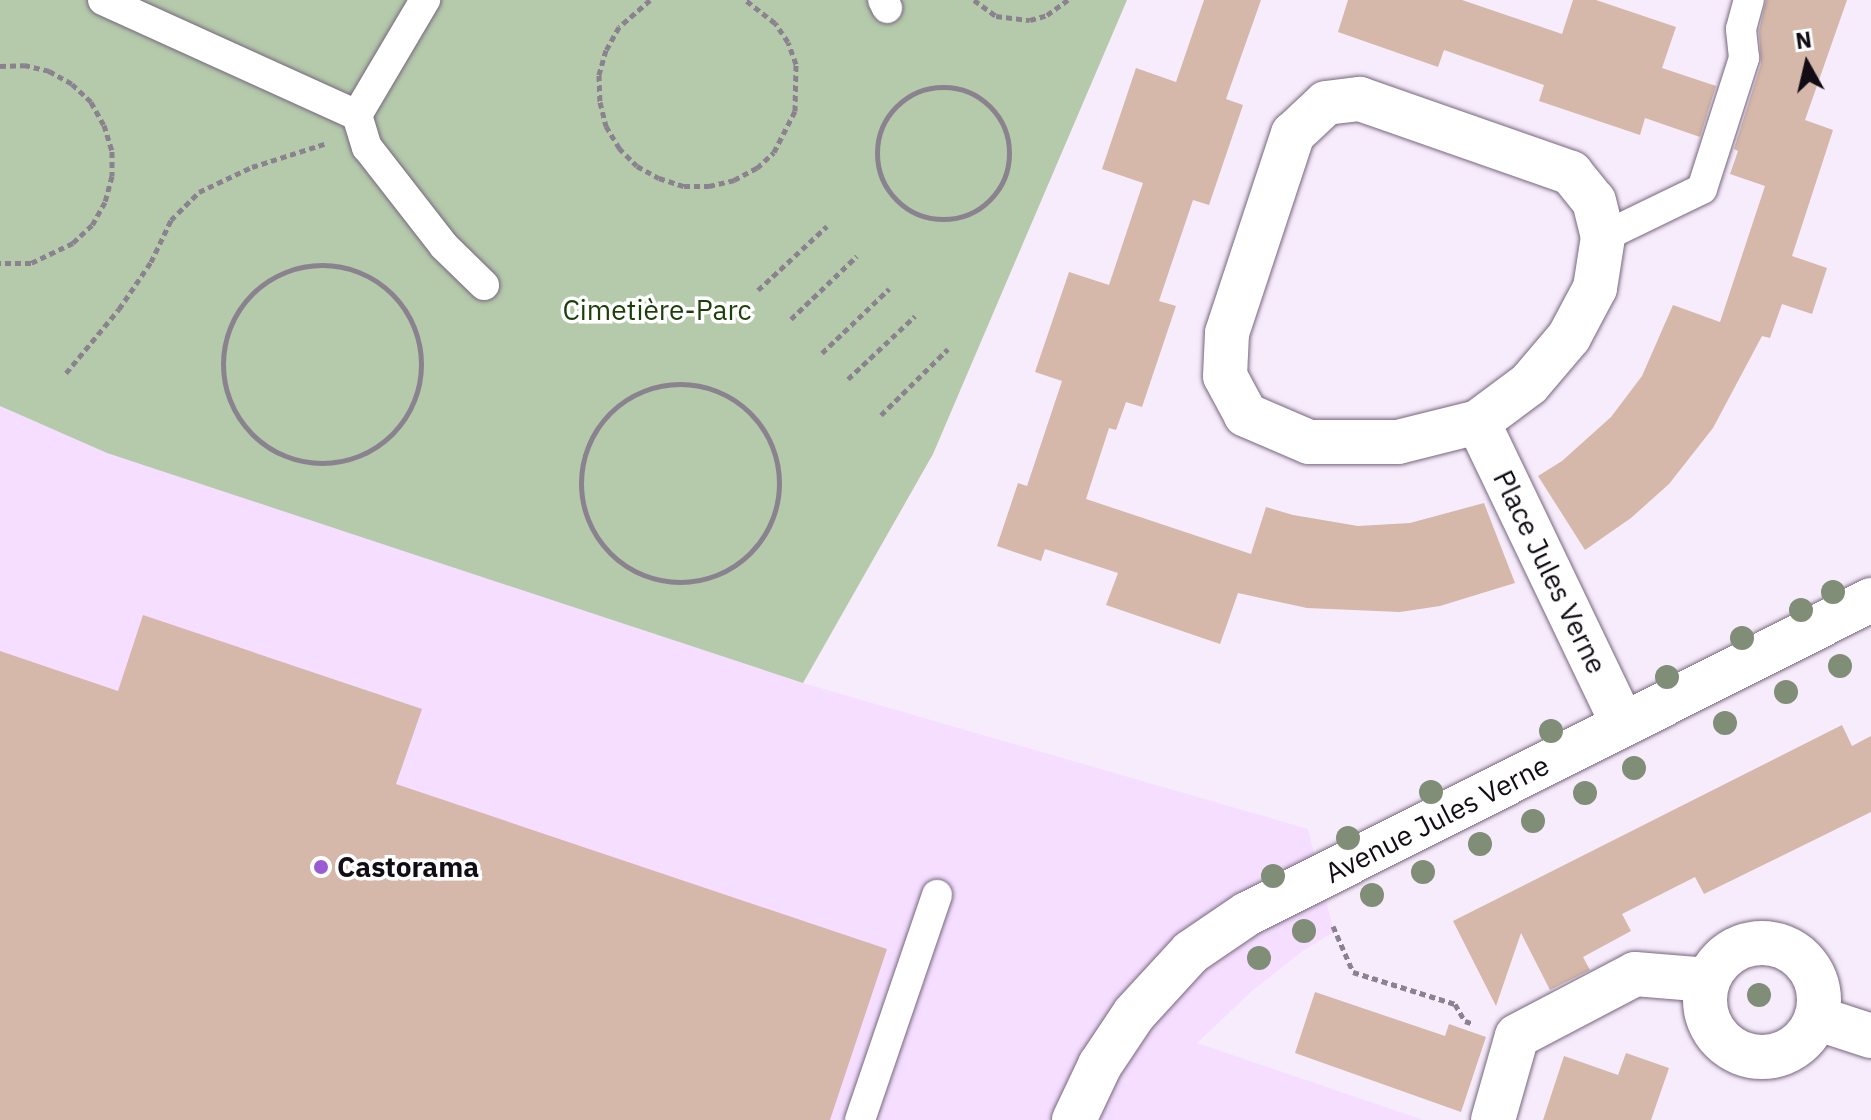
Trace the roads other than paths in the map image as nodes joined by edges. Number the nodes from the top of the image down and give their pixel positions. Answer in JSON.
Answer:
{"nodes":[{"id":1,"x":103,"y":0,"type":"edge"},
{"id":2,"x":425,"y":0,"type":"edge"},
{"id":3,"x":1749,"y":0,"type":"edge"},
{"id":4,"x":360,"y":123,"type":"junction"},
{"id":5,"x":1603,"y":237,"type":"junction"},
{"id":6,"x":484,"y":285,"type":"dead end"},
{"id":7,"x":1478,"y":422,"type":"junction"},
{"id":8,"x":1871,"y":600,"type":"edge"},
{"id":9,"x":1622,"y":723,"type":"junction"},
{"id":10,"x":937,"y":895,"type":"dead end"},
{"id":11,"x":1708,"y":980,"type":"junction"},
{"id":12,"x":1816,"y":1018,"type":"junction"},
{"id":13,"x":1871,"y":1036,"type":"edge"},
{"id":14,"x":860,"y":1120,"type":"edge"},
{"id":15,"x":1074,"y":1120,"type":"edge"},
{"id":16,"x":1493,"y":1120,"type":"edge"}],
"edges":[{"from":1,"to":4,"type":"lane"},
{"from":2,"to":4,"type":"lane"},
{"from":3,"to":5,"type":"lane"},
{"from":4,"to":6,"type":"lane"},
{"from":5,"to":7,"type":"street"},
{"from":5,"to":7,"type":"street"},
{"from":7,"to":9,"type":"street","name":"Place Jules Verne"},
{"from":8,"to":9,"type":"street","name":"Avenue Jules Verne"},
{"from":9,"to":15,"type":"street","name":"Avenue Jules Verne"},
{"from":10,"to":14,"type":"lane"},
{"from":11,"to":12,"type":"street"},
{"from":11,"to":12,"type":"street"},
{"from":11,"to":16,"type":"street"},
{"from":12,"to":13,"type":"street"}]}
